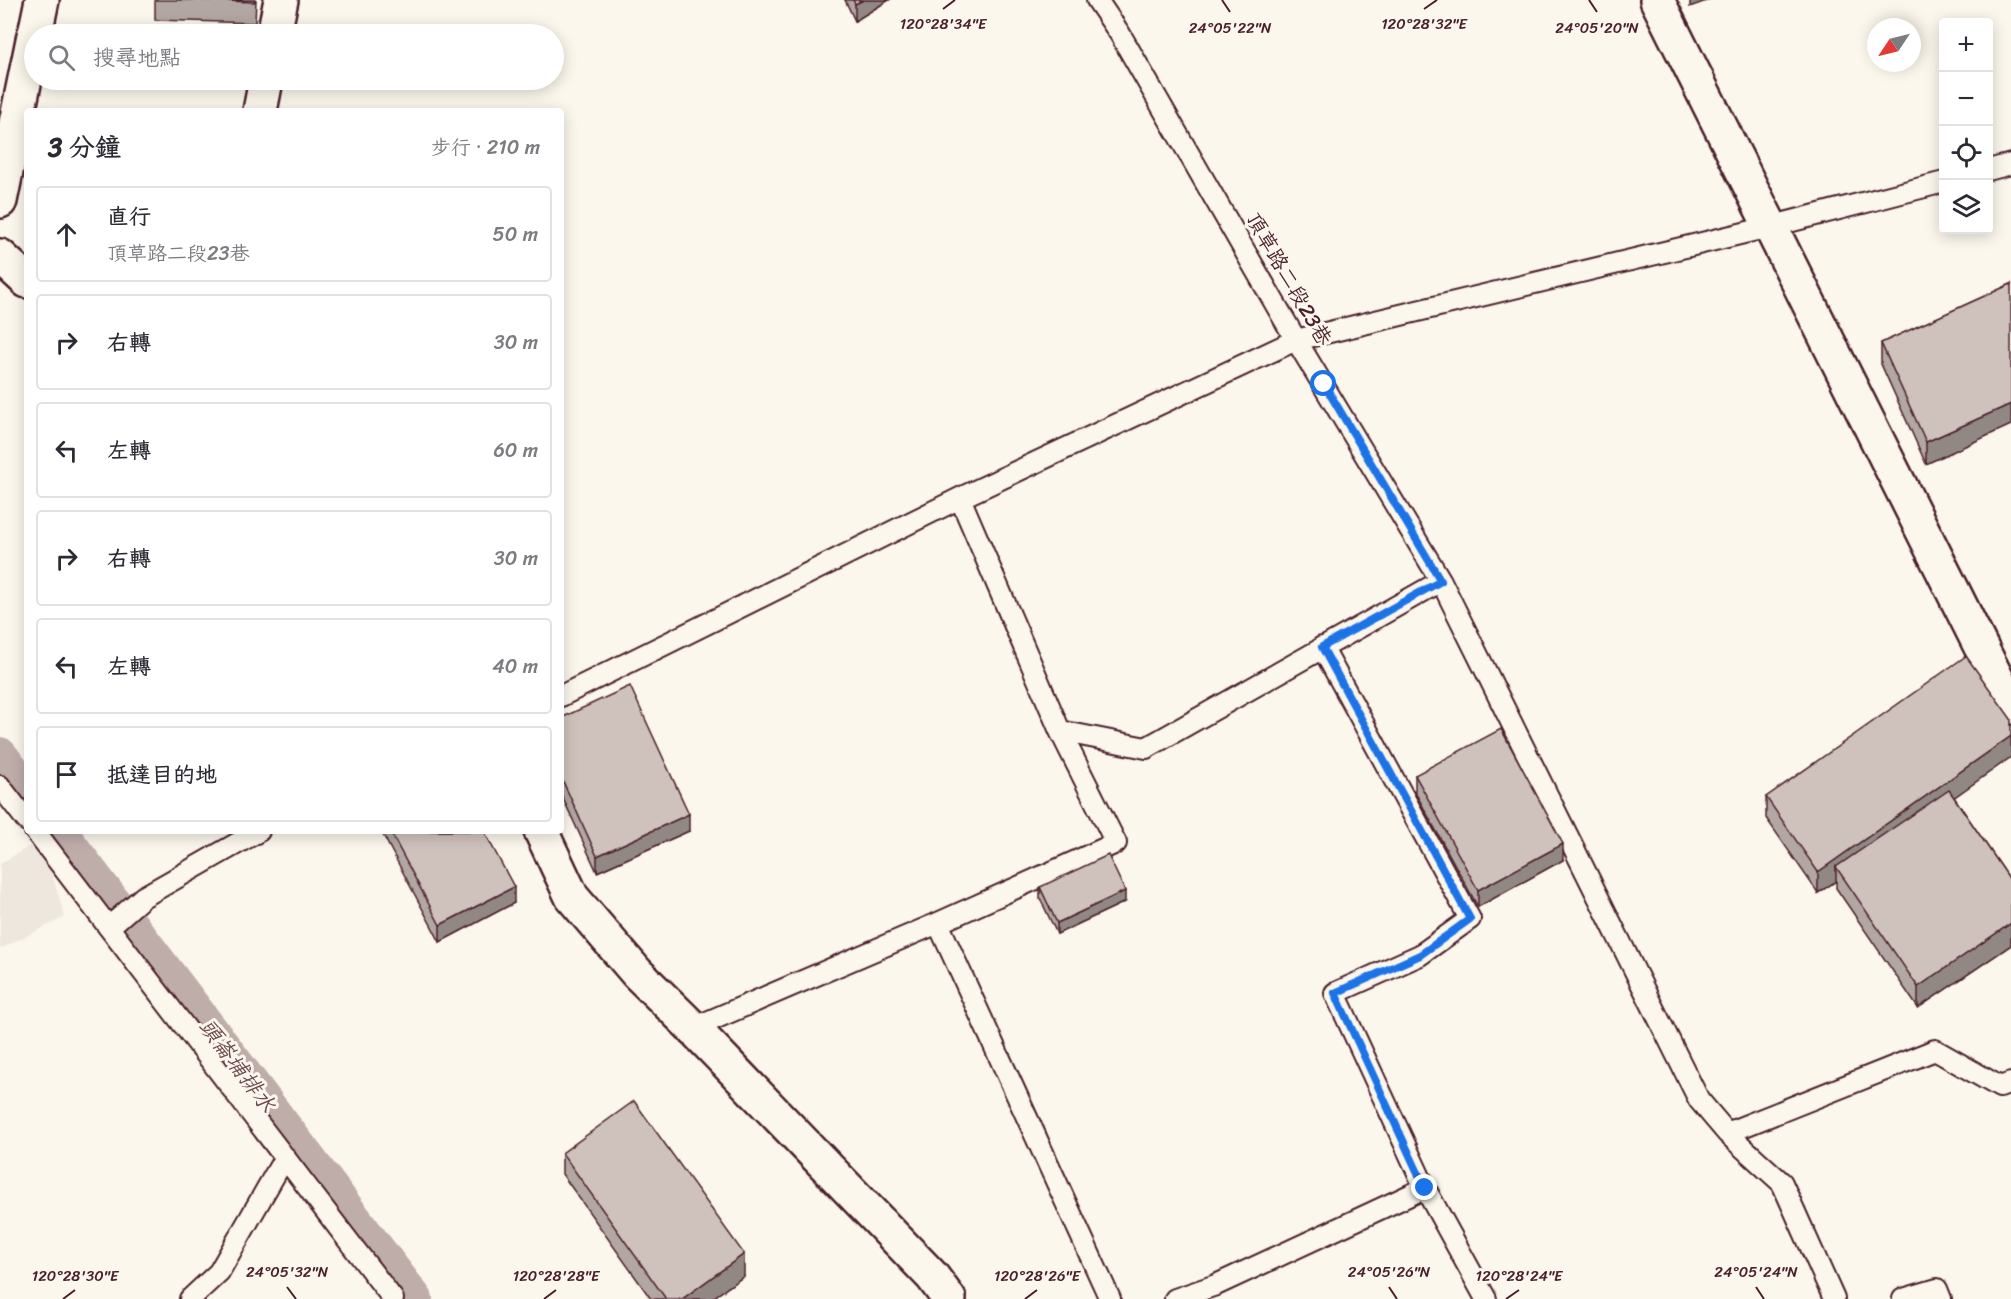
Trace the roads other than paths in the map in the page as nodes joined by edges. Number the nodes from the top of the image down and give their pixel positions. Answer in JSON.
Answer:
{"nodes":[{"id":1,"x":42,"y":0,"type":"edge"},
{"id":2,"x":281,"y":0,"type":"edge"},
{"id":3,"x":1097,"y":0,"type":"edge"},
{"id":4,"x":1657,"y":0,"type":"edge"},
{"id":5,"x":37,"y":24,"type":"edge"},
{"id":6,"x":276,"y":24,"type":"edge"},
{"id":7,"x":24,"y":87,"type":"edge"},
{"id":8,"x":264,"y":90,"type":"edge"},
{"id":9,"x":261,"y":108,"type":"edge"},
{"id":10,"x":2011,"y":164,"type":"edge"},
{"id":11,"x":1993,"y":169,"type":"edge"},
{"id":12,"x":1939,"y":183,"type":"edge"},
{"id":13,"x":0,"y":201,"type":"edge"},
{"id":14,"x":1769,"y":227,"type":"junction"},
{"id":15,"x":0,"y":256,"type":"edge"},
{"id":16,"x":24,"y":278,"type":"edge"},
{"id":17,"x":1296,"y":340,"type":"junction"},
{"id":18,"x":960,"y":498,"type":"junction"},
{"id":19,"x":1441,"y":581,"type":"junction"},
{"id":20,"x":1322,"y":647,"type":"junction"},
{"id":21,"x":564,"y":695,"type":"edge"},
{"id":22,"x":2011,"y":707,"type":"edge"},
{"id":23,"x":1060,"y":731,"type":"junction"},
{"id":24,"x":0,"y":786,"type":"edge"},
{"id":25,"x":24,"y":817,"type":"edge"},
{"id":26,"x":37,"y":834,"type":"edge"},
{"id":27,"x":254,"y":834,"type":"edge"},
{"id":28,"x":542,"y":834,"type":"edge"},
{"id":29,"x":938,"y":923,"type":"junction"},
{"id":30,"x":109,"y":927,"type":"junction"},
{"id":31,"x":693,"y":1028,"type":"junction"},
{"id":32,"x":2011,"y":1083,"type":"edge"},
{"id":33,"x":1727,"y":1133,"type":"junction"},
{"id":34,"x":285,"y":1157,"type":"junction"},
{"id":35,"x":1425,"y":1188,"type":"junction"},
{"id":36,"x":190,"y":1299,"type":"edge"},
{"id":37,"x":393,"y":1299,"type":"edge"},
{"id":38,"x":949,"y":1299,"type":"edge"},
{"id":39,"x":1110,"y":1299,"type":"edge"},
{"id":40,"x":1175,"y":1299,"type":"edge"},
{"id":41,"x":1486,"y":1299,"type":"edge"},
{"id":42,"x":1834,"y":1299,"type":"edge"},
{"id":43,"x":1903,"y":1299,"type":"edge"},
{"id":44,"x":1941,"y":1299,"type":"edge"}],
"edges":[{"from":1,"to":5,"type":"street"},
{"from":2,"to":6,"type":"street"},
{"from":3,"to":17,"type":"lane","name":"頂草路二段23巷"},
{"from":4,"to":14,"type":"street"},
{"from":7,"to":13,"type":"street"},
{"from":8,"to":9,"type":"street"},
{"from":10,"to":11,"type":"lane"},
{"from":12,"to":14,"type":"lane"},
{"from":14,"to":17,"type":"lane"},
{"from":14,"to":22,"type":"street"},
{"from":15,"to":16,"type":"street"},
{"from":17,"to":18,"type":"lane"},
{"from":17,"to":19,"type":"lane","name":"頂草路二段23巷"},
{"from":18,"to":21,"type":"lane"},
{"from":18,"to":23,"type":"lane"},
{"from":19,"to":20,"type":"lane"},
{"from":19,"to":33,"type":"lane","name":"頂草路二段23巷"},
{"from":20,"to":23,"type":"lane"},
{"from":20,"to":35,"type":"lane"},
{"from":23,"to":29,"type":"lane"},
{"from":24,"to":25,"type":"lane"},
{"from":26,"to":30,"type":"lane"},
{"from":27,"to":30,"type":"lane"},
{"from":28,"to":31,"type":"street"},
{"from":29,"to":31,"type":"lane"},
{"from":29,"to":39,"type":"lane"},
{"from":30,"to":34,"type":"lane"},
{"from":31,"to":38,"type":"street"},
{"from":32,"to":33,"type":"lane"},
{"from":33,"to":42,"type":"lane","name":"頂草路二段23巷"},
{"from":34,"to":36,"type":"lane"},
{"from":34,"to":37,"type":"lane"},
{"from":35,"to":40,"type":"lane"},
{"from":35,"to":41,"type":"lane"},
{"from":43,"to":44,"type":"lane"}]}
